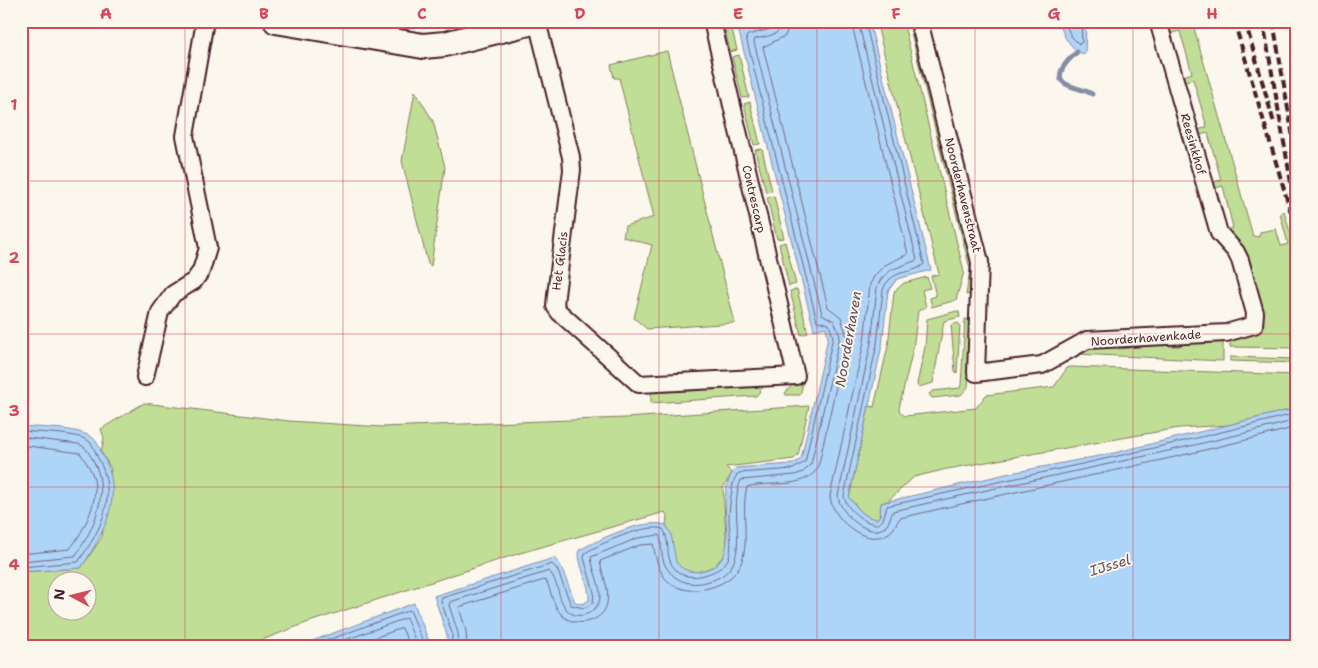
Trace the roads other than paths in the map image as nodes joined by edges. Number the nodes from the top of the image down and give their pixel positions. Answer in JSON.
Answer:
{"nodes":[{"id":1,"x":205,"y":21,"type":"edge"},
{"id":2,"x":276,"y":21,"type":"edge"},
{"id":3,"x":712,"y":21,"type":"edge"},
{"id":4,"x":919,"y":21,"type":"edge"},
{"id":5,"x":1158,"y":21,"type":"edge"},
{"id":6,"x":539,"y":27,"type":"edge"},
{"id":7,"x":1240,"y":260,"type":"joint"},
{"id":8,"x":976,"y":372,"type":"joint"},
{"id":9,"x":796,"y":376,"type":"joint"},
{"id":10,"x":145,"y":377,"type":"dead end"}],
"edges":[{"from":1,"to":10,"type":"street"},
{"from":2,"to":6,"type":"street"},
{"from":3,"to":9,"type":"street","name":"Contrescarp"},
{"from":4,"to":8,"type":"street","name":"Noorderhavenstraat"},
{"from":5,"to":7,"type":"street","name":"Reesinkhof"},
{"from":6,"to":9,"type":"street","name":"Het Glacis"},
{"from":7,"to":8,"type":"street","name":"Noorderhavenkade"}]}
